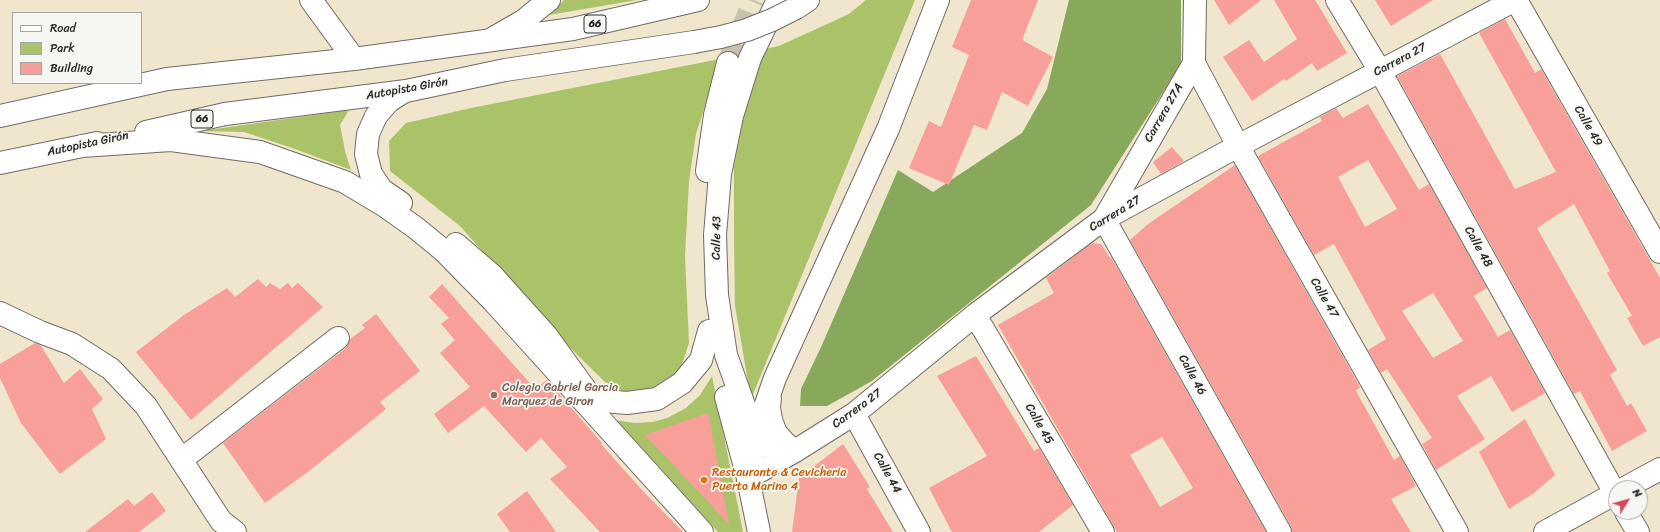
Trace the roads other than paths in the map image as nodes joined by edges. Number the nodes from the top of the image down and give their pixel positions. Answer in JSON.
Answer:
{"nodes":[{"id":1,"x":311,"y":0,"type":"edge"},
{"id":2,"x":549,"y":0,"type":"edge"},
{"id":3,"x":698,"y":0,"type":"edge"},
{"id":4,"x":938,"y":0,"type":"edge"},
{"id":5,"x":1195,"y":0,"type":"edge"},
{"id":6,"x":1337,"y":0,"type":"edge"},
{"id":7,"x":1515,"y":0,"type":"edge"},
{"id":8,"x":794,"y":3,"type":"edge"},
{"id":9,"x":490,"y":40,"type":"junction"},
{"id":10,"x":354,"y":59,"type":"junction"},
{"id":11,"x":728,"y":63,"type":"tunnel mouth"},
{"id":12,"x":1194,"y":63,"type":"junction"},
{"id":13,"x":1380,"y":71,"type":"junction"},
{"id":14,"x":406,"y":91,"type":"junction"},
{"id":15,"x":0,"y":116,"type":"edge"},
{"id":16,"x":82,"y":146,"type":"junction"},
{"id":17,"x":1238,"y":146,"type":"junction"},
{"id":18,"x":0,"y":163,"type":"edge"},
{"id":19,"x":1104,"y":218,"type":"junction"},
{"id":20,"x":1660,"y":252,"type":"edge"},
{"id":21,"x":0,"y":313,"type":"edge"},
{"id":22,"x":975,"y":315,"type":"junction"},
{"id":23,"x":708,"y":330,"type":"junction"},
{"id":24,"x":338,"y":338,"type":"dead end"},
{"id":25,"x":771,"y":393,"type":"junction"},
{"id":26,"x":854,"y":414,"type":"junction"},
{"id":27,"x":755,"y":436,"type":"junction"},
{"id":28,"x":795,"y":451,"type":"junction"},
{"id":29,"x":181,"y":460,"type":"junction"},
{"id":30,"x":1660,"y":469,"type":"edge"},
{"id":31,"x":748,"y":478,"type":"junction"},
{"id":32,"x":1611,"y":480,"type":"edge"},
{"id":33,"x":1640,"y":480,"type":"edge"},
{"id":34,"x":1608,"y":497,"type":"edge"},
{"id":35,"x":1631,"y":520,"type":"edge"},
{"id":36,"x":235,"y":532,"type":"edge"},
{"id":37,"x":702,"y":532,"type":"edge"},
{"id":38,"x":759,"y":532,"type":"edge"},
{"id":39,"x":919,"y":532,"type":"edge"},
{"id":40,"x":1103,"y":532,"type":"edge"},
{"id":41,"x":1280,"y":532,"type":"edge"},
{"id":42,"x":1457,"y":532,"type":"edge"},
{"id":43,"x":1545,"y":532,"type":"edge"},
{"id":44,"x":1638,"y":532,"type":"edge"}],
"edges":[{"from":1,"to":10,"type":"main road"},
{"from":2,"to":9,"type":"main road"},
{"from":3,"to":9,"type":"main road","number":"66"},
{"from":4,"to":25,"type":"main road"},
{"from":5,"to":12,"type":"main road","name":"Carrera 27A"},
{"from":6,"to":13,"type":"main road","name":"Calle 48"},
{"from":7,"to":13,"type":"main road","name":"Carrera 27"},
{"from":7,"to":20,"type":"main road","name":"Calle 49"},
{"from":8,"to":14,"type":"main road","name":"Autopista Girón","number":"66","bridge":true},
{"from":8,"to":27,"type":"main road","name":"Calle 43"},
{"from":9,"to":10,"type":"main road","number":"66"},
{"from":10,"to":15,"type":"main road","number":"66"},
{"from":11,"to":23,"type":"main road","name":"Calle 43"},
{"from":12,"to":17,"type":"main road","name":"Calle 47"},
{"from":12,"to":19,"type":"main road","name":"Carrera 27A"},
{"from":13,"to":17,"type":"main road","name":"Carrera 27"},
{"from":13,"to":32,"type":"main road","name":"Calle 48"},
{"from":14,"to":16,"type":"main road","name":"Autopista Girón","number":"66"},
{"from":14,"to":23,"type":"main road"},
{"from":16,"to":18,"type":"main road","name":"Autopista Girón","number":"66"},
{"from":16,"to":37,"type":"main road"},
{"from":17,"to":19,"type":"main road","name":"Carrera 27"},
{"from":17,"to":42,"type":"main road","name":"Calle 47"},
{"from":19,"to":22,"type":"main road","name":"Carrera 27"},
{"from":19,"to":41,"type":"main road","name":"Calle 46"},
{"from":21,"to":29,"type":"main road"},
{"from":22,"to":26,"type":"main road","name":"Carrera 27"},
{"from":22,"to":40,"type":"main road","name":"Calle 45"},
{"from":23,"to":31,"type":"main road","name":"Calle 43"},
{"from":24,"to":29,"type":"main road"},
{"from":25,"to":27,"type":"main road"},
{"from":25,"to":28,"type":"main road"},
{"from":26,"to":28,"type":"main road","name":"Carrera 27"},
{"from":26,"to":39,"type":"main road","name":"Calle 44"},
{"from":27,"to":28,"type":"main road"},
{"from":27,"to":31,"type":"main road"},
{"from":28,"to":31,"type":"main road","name":"Carrera 27"},
{"from":29,"to":36,"type":"main road"},
{"from":30,"to":33,"type":"main road"},
{"from":31,"to":38,"type":"main road","name":"Calle 43"},
{"from":34,"to":43,"type":"main road"},
{"from":35,"to":44,"type":"main road"}]}
